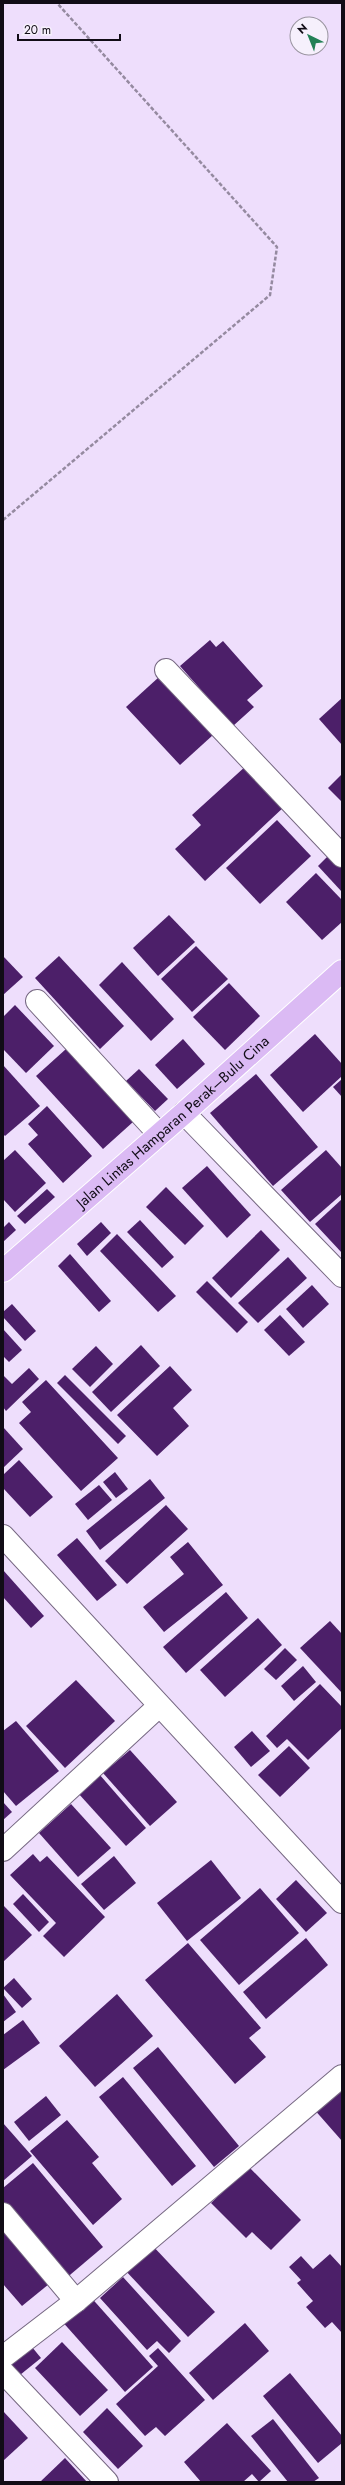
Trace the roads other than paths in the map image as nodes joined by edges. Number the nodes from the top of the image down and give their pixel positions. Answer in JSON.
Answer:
{"nodes":[{"id":1,"x":166,"y":670,"type":"dead end"},
{"id":2,"x":342,"y":856,"type":"edge"},
{"id":3,"x":342,"y":971,"type":"edge"},
{"id":4,"x":37,"y":1001,"type":"dead end"},
{"id":5,"x":184,"y":1113,"type":"junction"},
{"id":6,"x":159,"y":1134,"type":"junction"},
{"id":7,"x":3,"y":1271,"type":"edge"},
{"id":8,"x":342,"y":1276,"type":"edge"},
{"id":9,"x":3,"y":1536,"type":"edge"},
{"id":10,"x":159,"y":1706,"type":"junction"},
{"id":11,"x":3,"y":1850,"type":"edge"},
{"id":12,"x":342,"y":1902,"type":"edge"},
{"id":13,"x":342,"y":2076,"type":"edge"},
{"id":14,"x":3,"y":2214,"type":"edge"},
{"id":15,"x":76,"y":2301,"type":"junction"},
{"id":16,"x":3,"y":2357,"type":"edge"},
{"id":17,"x":3,"y":2372,"type":"edge"},
{"id":18,"x":107,"y":2482,"type":"edge"}],
"edges":[{"from":1,"to":2,"type":"street"},
{"from":3,"to":5,"type":"main road","name":"Jalan Lintas Hamparan Perak–Bulu Cina"},
{"from":4,"to":6,"type":"street"},
{"from":5,"to":6,"type":"main road","name":"Jalan Lintas Hamparan Perak–Bulu Cina"},
{"from":5,"to":8,"type":"street"},
{"from":6,"to":7,"type":"main road","name":"Jalan Lintas Hamparan Perak–Bulu Cina"},
{"from":9,"to":10,"type":"street"},
{"from":10,"to":11,"type":"street"},
{"from":10,"to":12,"type":"street"},
{"from":13,"to":15,"type":"street"},
{"from":14,"to":15,"type":"street"},
{"from":15,"to":16,"type":"street"},
{"from":17,"to":18,"type":"street"}]}
